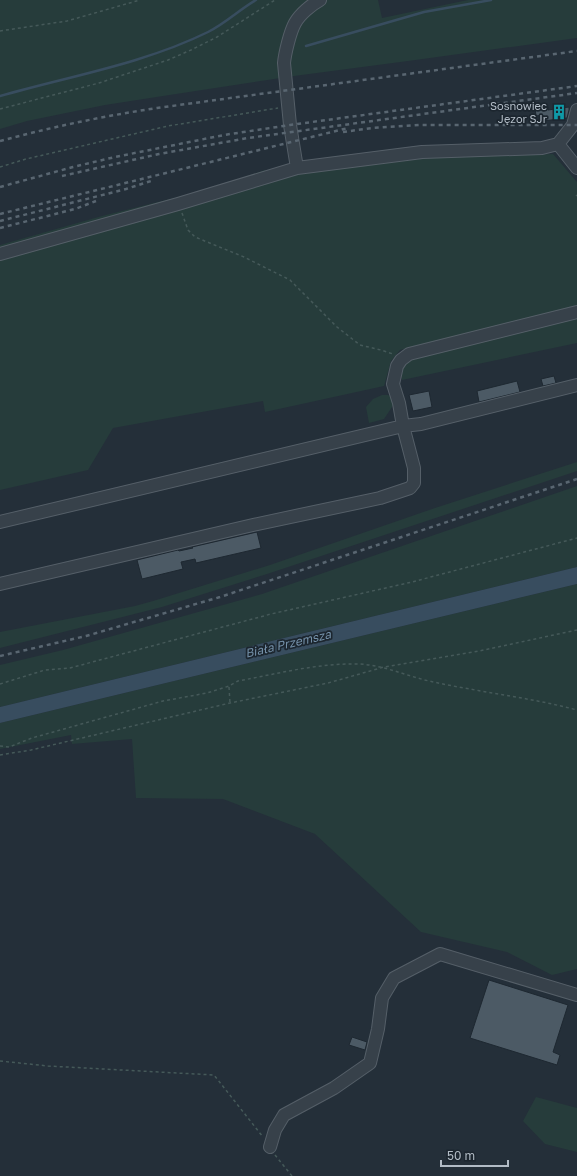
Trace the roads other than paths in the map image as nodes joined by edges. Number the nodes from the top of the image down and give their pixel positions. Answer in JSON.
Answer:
{"nodes":[{"id":1,"x":320,"y":0,"type":"edge"},
{"id":2,"x":577,"y":110,"type":"edge"},
{"id":3,"x":558,"y":144,"type":"junction"},
{"id":4,"x":297,"y":168,"type":"junction"},
{"id":5,"x":577,"y":168,"type":"edge"},
{"id":6,"x":0,"y":254,"type":"edge"},
{"id":7,"x":577,"y":312,"type":"edge"},
{"id":8,"x":577,"y":385,"type":"edge"},
{"id":9,"x":403,"y":426,"type":"junction"},
{"id":10,"x":0,"y":522,"type":"edge"},
{"id":11,"x":0,"y":584,"type":"edge"},
{"id":12,"x":577,"y":995,"type":"edge"},
{"id":13,"x":270,"y":1147,"type":"road end"}],
"edges":[{"from":1,"to":4,"type":"street"},
{"from":2,"to":3,"type":"street"},
{"from":3,"to":4,"type":"street"},
{"from":3,"to":5,"type":"street"},
{"from":4,"to":6,"type":"street"},
{"from":7,"to":9,"type":"street"},
{"from":8,"to":9,"type":"street"},
{"from":9,"to":10,"type":"street"},
{"from":9,"to":11,"type":"street"},
{"from":12,"to":13,"type":"street"}]}
